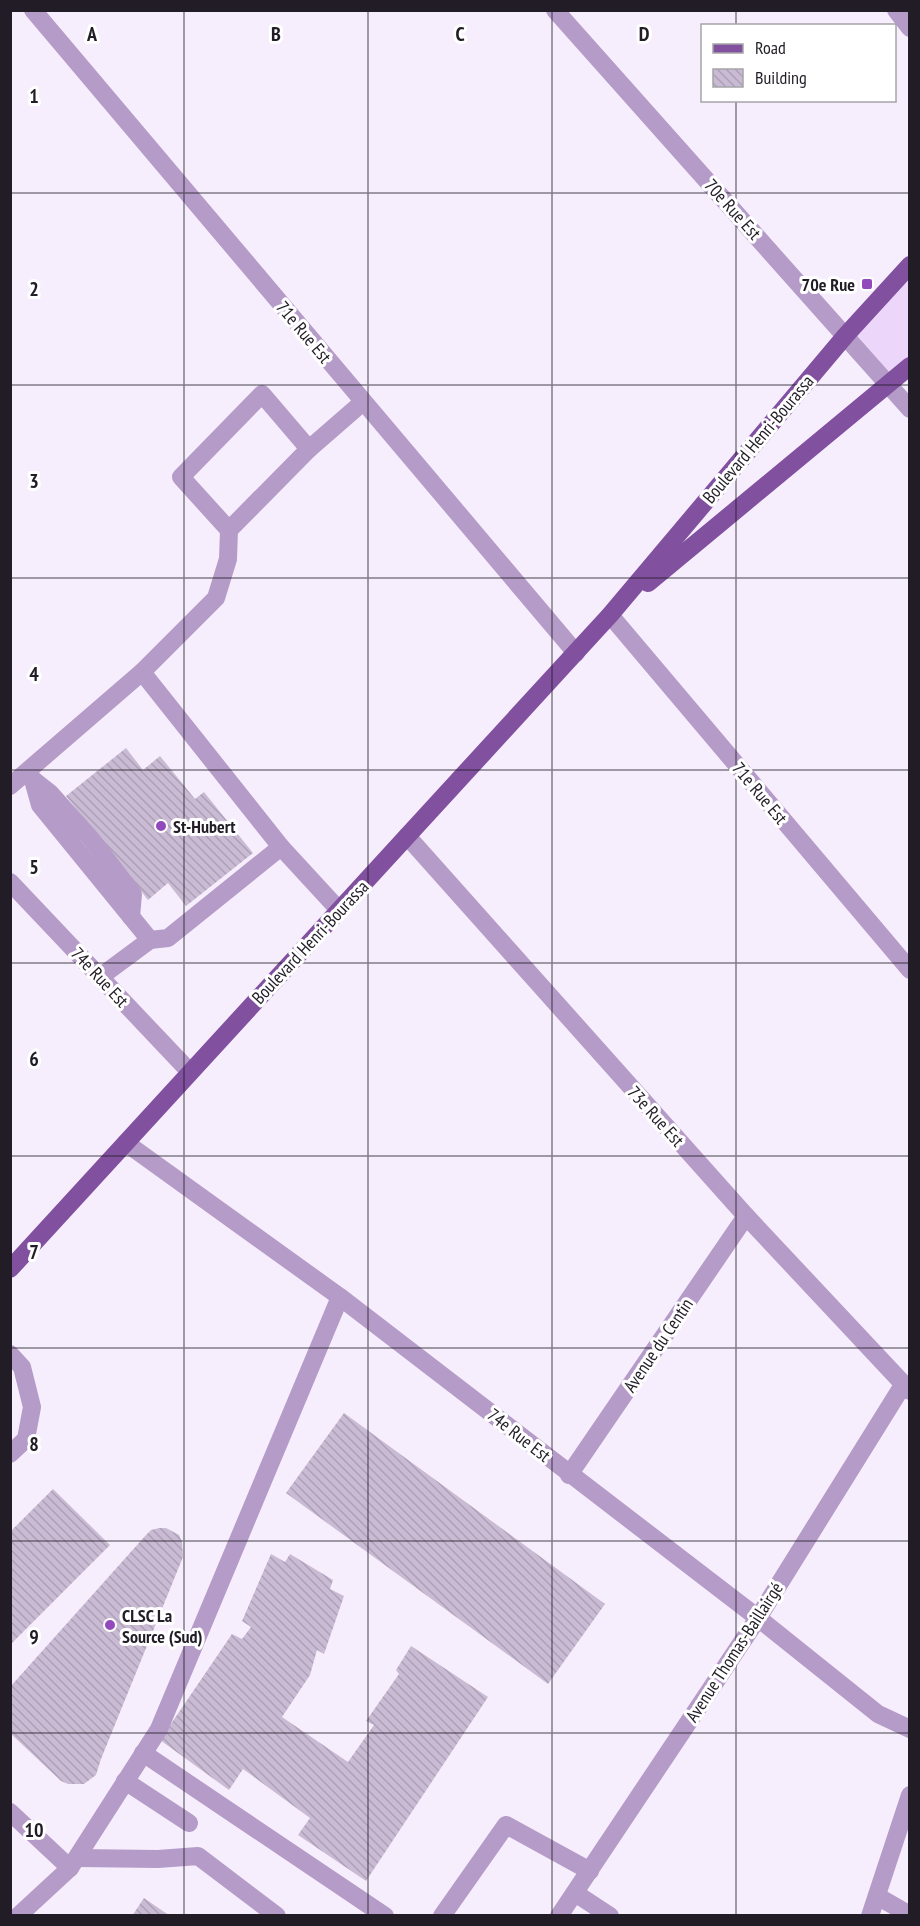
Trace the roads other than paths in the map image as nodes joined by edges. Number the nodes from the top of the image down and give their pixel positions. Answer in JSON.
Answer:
{"nodes":[{"id":1,"x":33,"y":10,"type":"edge"},
{"id":2,"x":555,"y":10,"type":"edge"},
{"id":3,"x":896,"y":10,"type":"edge"},
{"id":4,"x":909,"y":28,"type":"edge"},
{"id":5,"x":909,"y":265,"type":"edge"},
{"id":6,"x":846,"y":335,"type":"junction"},
{"id":7,"x":909,"y":366,"type":"edge"},
{"id":8,"x":887,"y":383,"type":"junction"},
{"id":9,"x":363,"y":402,"type":"junction"},
{"id":10,"x":909,"y":409,"type":"edge"},
{"id":11,"x":309,"y":448,"type":"junction"},
{"id":12,"x":229,"y":530,"type":"junction"},
{"id":13,"x":610,"y":615,"type":"junction"},
{"id":14,"x":576,"y":653,"type":"junction"},
{"id":15,"x":142,"y":672,"type":"junction"},
{"id":16,"x":30,"y":776,"type":"junction"},
{"id":17,"x":10,"y":786,"type":"edge"},
{"id":18,"x":407,"y":836,"type":"junction"},
{"id":19,"x":281,"y":847,"type":"junction"},
{"id":20,"x":10,"y":882,"type":"edge"},
{"id":21,"x":339,"y":910,"type":"junction"},
{"id":22,"x":150,"y":940,"type":"junction"},
{"id":23,"x":909,"y":970,"type":"edge"},
{"id":24,"x":100,"y":977,"type":"junction"},
{"id":25,"x":190,"y":1072,"type":"junction"},
{"id":26,"x":126,"y":1143,"type":"junction"},
{"id":27,"x":746,"y":1216,"type":"junction"},
{"id":28,"x":10,"y":1269,"type":"edge"},
{"id":29,"x":340,"y":1297,"type":"junction"},
{"id":30,"x":10,"y":1354,"type":"edge"},
{"id":31,"x":906,"y":1388,"type":"edge"},
{"id":32,"x":10,"y":1454,"type":"edge"},
{"id":33,"x":569,"y":1474,"type":"junction"},
{"id":34,"x":758,"y":1618,"type":"junction"},
{"id":35,"x":909,"y":1729,"type":"edge"},
{"id":36,"x":143,"y":1753,"type":"junction"},
{"id":37,"x":125,"y":1781,"type":"junction"},
{"id":38,"x":909,"y":1795,"type":"edge"},
{"id":39,"x":10,"y":1812,"type":"edge"},
{"id":40,"x":189,"y":1823,"type":"dead end"},
{"id":41,"x":74,"y":1863,"type":"junction"},
{"id":42,"x":590,"y":1871,"type":"junction"},
{"id":43,"x":575,"y":1893,"type":"junction"},
{"id":44,"x":877,"y":1896,"type":"junction"},
{"id":45,"x":909,"y":1915,"type":"edge"},
{"id":46,"x":18,"y":1916,"type":"edge"},
{"id":47,"x":277,"y":1916,"type":"edge"},
{"id":48,"x":385,"y":1916,"type":"edge"},
{"id":49,"x":442,"y":1916,"type":"edge"},
{"id":50,"x":558,"y":1916,"type":"edge"},
{"id":51,"x":610,"y":1916,"type":"edge"},
{"id":52,"x":870,"y":1916,"type":"edge"}],
"edges":[{"from":1,"to":9,"type":"street","name":"71e Rue Est"},
{"from":2,"to":6,"type":"street","name":"70e Rue Est"},
{"from":3,"to":4,"type":"street"},
{"from":5,"to":6,"type":"main road","name":"Boulevard Henri-Bourassa"},
{"from":6,"to":8,"type":"street","name":"70e Rue Est"},
{"from":6,"to":13,"type":"main road","name":"Boulevard Henri-Bourassa"},
{"from":7,"to":8,"type":"main road","name":"Boulevard Henri-Bourassa"},
{"from":8,"to":10,"type":"street","name":"70e Rue Est"},
{"from":8,"to":13,"type":"main road","name":"Boulevard Henri-Bourassa"},
{"from":9,"to":11,"type":"street"},
{"from":9,"to":14,"type":"street","name":"71e Rue Est"},
{"from":11,"to":12,"type":"street"},
{"from":11,"to":12,"type":"street"},
{"from":12,"to":15,"type":"street"},
{"from":13,"to":14,"type":"main road","name":"Boulevard Henri-Bourassa"},
{"from":13,"to":23,"type":"street","name":"71e Rue Est"},
{"from":14,"to":18,"type":"main road","name":"Boulevard Henri-Bourassa"},
{"from":15,"to":16,"type":"street"},
{"from":15,"to":19,"type":"street"},
{"from":16,"to":17,"type":"street"},
{"from":16,"to":22,"type":"street"},
{"from":18,"to":21,"type":"main road","name":"Boulevard Henri-Bourassa"},
{"from":18,"to":27,"type":"street","name":"73e Rue Est"},
{"from":19,"to":21,"type":"street"},
{"from":19,"to":22,"type":"street"},
{"from":20,"to":24,"type":"street","name":"74e Rue Est"},
{"from":21,"to":25,"type":"main road","name":"Boulevard Henri-Bourassa"},
{"from":22,"to":24,"type":"street"},
{"from":24,"to":25,"type":"street","name":"74e Rue Est"},
{"from":25,"to":26,"type":"main road","name":"Boulevard Henri-Bourassa"},
{"from":26,"to":28,"type":"main road","name":"Boulevard Henri-Bourassa"},
{"from":26,"to":29,"type":"street","name":"74e Rue Est"},
{"from":27,"to":31,"type":"street","name":"73e Rue Est"},
{"from":27,"to":33,"type":"street","name":"Avenue du Centin"},
{"from":29,"to":33,"type":"street","name":"74e Rue Est"},
{"from":29,"to":36,"type":"street"},
{"from":30,"to":32,"type":"street"},
{"from":31,"to":34,"type":"street","name":"Avenue Thomas-Baillairgé"},
{"from":33,"to":34,"type":"street","name":"74e Rue Est"},
{"from":34,"to":35,"type":"street","name":"74e Rue Est"},
{"from":34,"to":42,"type":"street","name":"Avenue Thomas-Baillairgé"},
{"from":36,"to":37,"type":"street"},
{"from":36,"to":48,"type":"street"},
{"from":37,"to":40,"type":"street"},
{"from":37,"to":41,"type":"street"},
{"from":38,"to":44,"type":"street"},
{"from":39,"to":41,"type":"street"},
{"from":41,"to":46,"type":"street"},
{"from":41,"to":47,"type":"street"},
{"from":42,"to":43,"type":"street","name":"Avenue Thomas-Baillairgé"},
{"from":42,"to":49,"type":"street"},
{"from":43,"to":50,"type":"street","name":"Avenue Thomas-Baillairgé"},
{"from":43,"to":51,"type":"street"},
{"from":44,"to":45,"type":"street"},
{"from":44,"to":52,"type":"street"}]}
